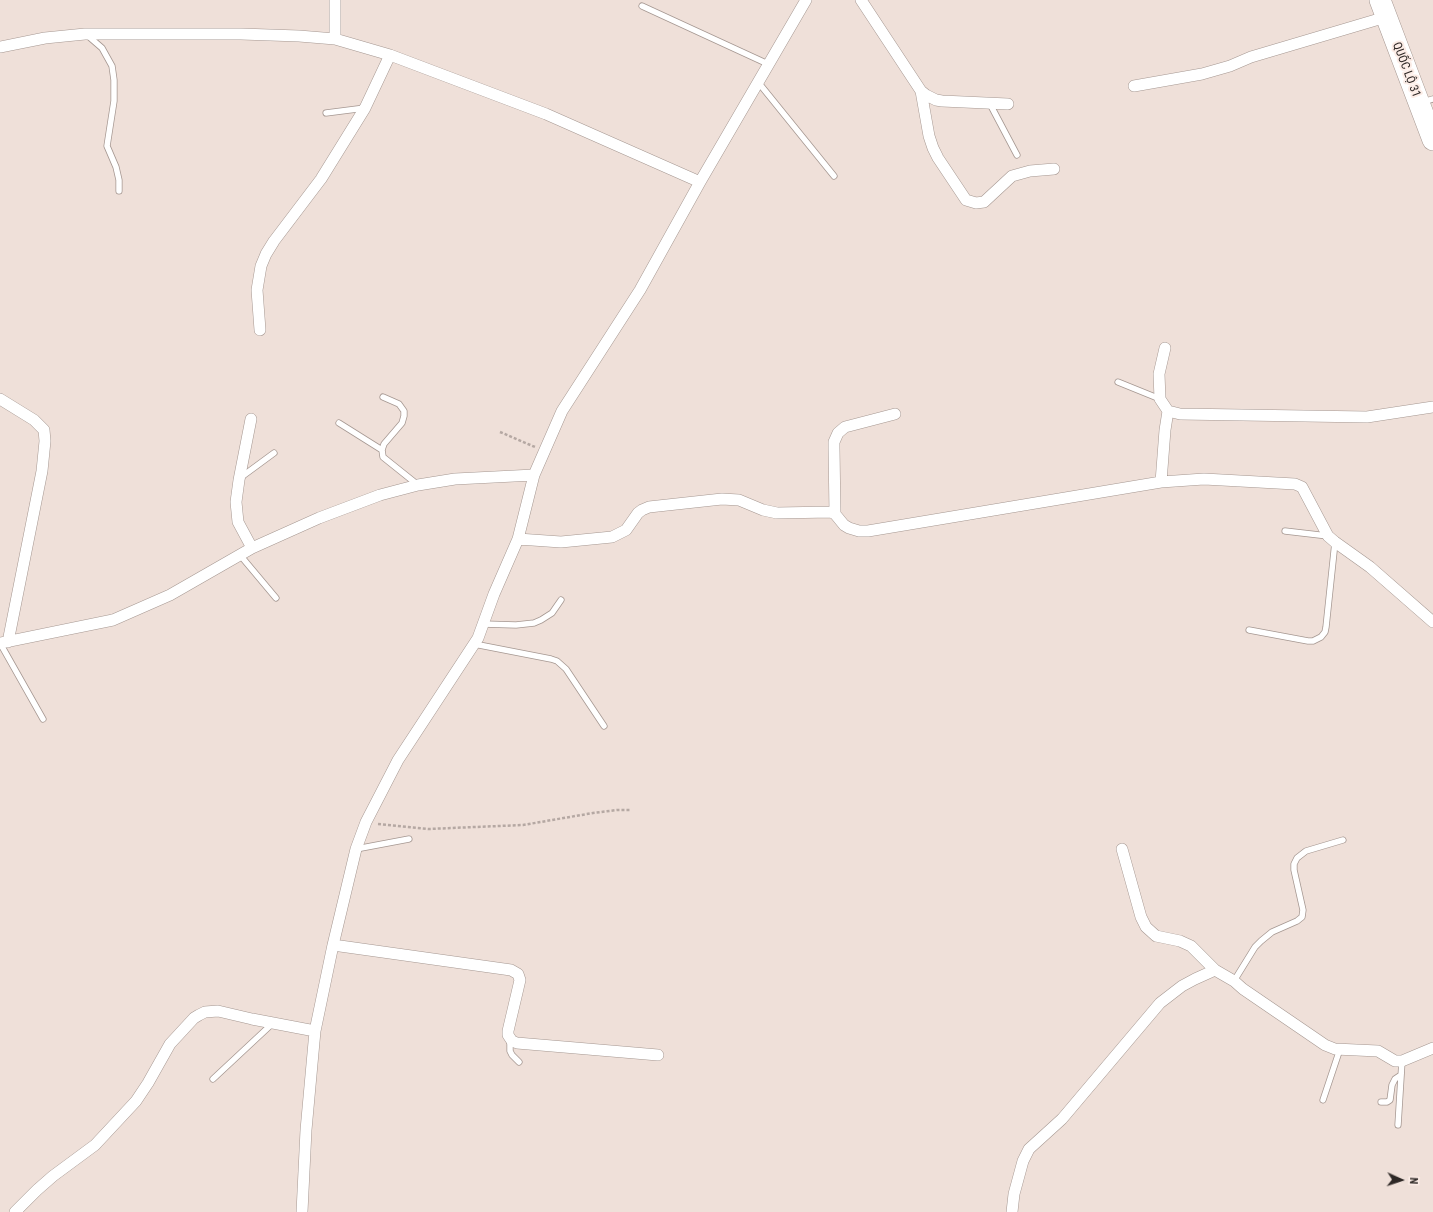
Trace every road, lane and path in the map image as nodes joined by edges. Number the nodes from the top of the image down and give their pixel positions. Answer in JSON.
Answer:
{"nodes":[{"id":1,"x":334,"y":0,"type":"edge"},
{"id":2,"x":806,"y":0,"type":"edge"},
{"id":3,"x":861,"y":0,"type":"edge"},
{"id":4,"x":642,"y":6,"type":"dead end"},
{"id":5,"x":1383,"y":8,"type":"edge"},
{"id":6,"x":85,"y":34,"type":"junction"},
{"id":7,"x":335,"y":39,"type":"junction"},
{"id":8,"x":0,"y":47,"type":"edge"},
{"id":9,"x":390,"y":55,"type":"junction"},
{"id":10,"x":768,"y":64,"type":"junction"},
{"id":11,"x":758,"y":82,"type":"junction"},
{"id":12,"x":1134,"y":86,"type":"dead end"},
{"id":13,"x":921,"y":91,"type":"junction"},
{"id":14,"x":1426,"y":101,"type":"edge"},
{"id":15,"x":990,"y":104,"type":"junction"},
{"id":16,"x":1008,"y":104,"type":"dead end"},
{"id":17,"x":365,"y":108,"type":"junction"},
{"id":18,"x":326,"y":113,"type":"dead end"},
{"id":19,"x":1433,"y":140,"type":"edge"},
{"id":20,"x":1017,"y":155,"type":"dead end"},
{"id":21,"x":1054,"y":169,"type":"dead end"},
{"id":22,"x":834,"y":176,"type":"dead end"},
{"id":23,"x":700,"y":182,"type":"junction"},
{"id":24,"x":119,"y":191,"type":"dead end"},
{"id":25,"x":260,"y":330,"type":"dead end"},
{"id":26,"x":1165,"y":348,"type":"dead end"},
{"id":27,"x":1118,"y":382,"type":"dead end"},
{"id":28,"x":384,"y":397,"type":"dead end"},
{"id":29,"x":0,"y":399,"type":"edge"},
{"id":30,"x":1160,"y":399,"type":"junction"},
{"id":31,"x":1433,"y":407,"type":"edge"},
{"id":32,"x":1168,"y":411,"type":"junction"},
{"id":33,"x":895,"y":414,"type":"dead end"},
{"id":34,"x":250,"y":419,"type":"dead end"},
{"id":35,"x":339,"y":422,"type":"dead end"},
{"id":36,"x":500,"y":432,"type":"dead end"},
{"id":37,"x":382,"y":450,"type":"junction"},
{"id":38,"x":545,"y":451,"type":"junction"},
{"id":39,"x":274,"y":453,"type":"dead end"},
{"id":40,"x":534,"y":475,"type":"junction"},
{"id":41,"x":238,"y":480,"type":"junction"},
{"id":42,"x":1161,"y":482,"type":"junction"},
{"id":43,"x":418,"y":485,"type":"junction"},
{"id":44,"x":835,"y":514,"type":"junction"},
{"id":45,"x":1285,"y":531,"type":"dead end"},
{"id":46,"x":518,"y":539,"type":"junction"},
{"id":47,"x":1331,"y":539,"type":"junction"},
{"id":48,"x":252,"y":548,"type":"junction"},
{"id":49,"x":240,"y":555,"type":"junction"},
{"id":50,"x":276,"y":598,"type":"dead end"},
{"id":51,"x":561,"y":600,"type":"dead end"},
{"id":52,"x":1433,"y":622,"type":"edge"},
{"id":53,"x":483,"y":624,"type":"junction"},
{"id":54,"x":1249,"y":630,"type":"dead end"},
{"id":55,"x":3,"y":643,"type":"edge"},
{"id":56,"x":474,"y":644,"type":"junction"},
{"id":57,"x":43,"y":719,"type":"dead end"},
{"id":58,"x":604,"y":726,"type":"dead end"},
{"id":59,"x":630,"y":810,"type":"dead end"},
{"id":60,"x":366,"y":822,"type":"junction"},
{"id":61,"x":409,"y":839,"type":"dead end"},
{"id":62,"x":1343,"y":840,"type":"dead end"},
{"id":63,"x":356,"y":849,"type":"junction"},
{"id":64,"x":1122,"y":849,"type":"dead end"},
{"id":65,"x":333,"y":945,"type":"junction"},
{"id":66,"x":1216,"y":970,"type":"junction"},
{"id":67,"x":1234,"y":981,"type":"junction"},
{"id":68,"x":273,"y":1023,"type":"junction"},
{"id":69,"x":315,"y":1031,"type":"junction"},
{"id":70,"x":510,"y":1040,"type":"junction"},
{"id":71,"x":1433,"y":1048,"type":"edge"},
{"id":72,"x":1340,"y":1049,"type":"junction"},
{"id":73,"x":658,"y":1055,"type":"dead end"},
{"id":74,"x":1402,"y":1061,"type":"junction"},
{"id":75,"x":519,"y":1062,"type":"dead end"},
{"id":76,"x":1401,"y":1075,"type":"junction"},
{"id":77,"x":214,"y":1079,"type":"dead end"},
{"id":78,"x":1322,"y":1100,"type":"dead end"},
{"id":79,"x":1381,"y":1102,"type":"dead end"},
{"id":80,"x":1398,"y":1125,"type":"dead end"},
{"id":81,"x":15,"y":1212,"type":"edge"},
{"id":82,"x":302,"y":1212,"type":"edge"},
{"id":83,"x":1012,"y":1212,"type":"edge"}],
"edges":[{"from":1,"to":7,"type":"street"},
{"from":2,"to":10,"type":"street"},
{"from":3,"to":13,"type":"street"},
{"from":4,"to":10,"type":"lane"},
{"from":5,"to":12,"type":"street"},
{"from":5,"to":14,"type":"highway","name":"QUỐC LỘ 31"},
{"from":6,"to":7,"type":"street"},
{"from":6,"to":8,"type":"street"},
{"from":6,"to":24,"type":"lane"},
{"from":7,"to":9,"type":"street"},
{"from":9,"to":17,"type":"street"},
{"from":9,"to":23,"type":"street"},
{"from":10,"to":11,"type":"street"},
{"from":11,"to":22,"type":"lane"},
{"from":11,"to":23,"type":"street"},
{"from":13,"to":15,"type":"street"},
{"from":13,"to":21,"type":"street"},
{"from":14,"to":19,"type":"highway","name":"QUỐC LỘ 31"},
{"from":15,"to":16,"type":"street"},
{"from":15,"to":20,"type":"lane"},
{"from":17,"to":18,"type":"lane"},
{"from":17,"to":25,"type":"street"},
{"from":23,"to":38,"type":"street"},
{"from":26,"to":30,"type":"street"},
{"from":27,"to":30,"type":"lane"},
{"from":28,"to":37,"type":"lane"},
{"from":29,"to":55,"type":"street"},
{"from":30,"to":32,"type":"street"},
{"from":31,"to":32,"type":"street"},
{"from":32,"to":42,"type":"street"},
{"from":33,"to":44,"type":"street"},
{"from":34,"to":41,"type":"street"},
{"from":35,"to":37,"type":"lane"},
{"from":36,"to":38,"type":"path"},
{"from":37,"to":43,"type":"lane"},
{"from":38,"to":40,"type":"street"},
{"from":39,"to":41,"type":"lane"},
{"from":40,"to":43,"type":"street"},
{"from":40,"to":46,"type":"street"},
{"from":41,"to":48,"type":"street"},
{"from":42,"to":44,"type":"street"},
{"from":42,"to":47,"type":"street"},
{"from":43,"to":48,"type":"street"},
{"from":44,"to":46,"type":"street"},
{"from":45,"to":47,"type":"lane"},
{"from":46,"to":53,"type":"street"},
{"from":47,"to":52,"type":"street"},
{"from":47,"to":54,"type":"lane"},
{"from":48,"to":49,"type":"street"},
{"from":49,"to":50,"type":"lane"},
{"from":49,"to":55,"type":"street"},
{"from":51,"to":53,"type":"lane"},
{"from":53,"to":56,"type":"street"},
{"from":55,"to":57,"type":"lane"},
{"from":56,"to":58,"type":"lane"},
{"from":56,"to":60,"type":"street"},
{"from":59,"to":60,"type":"path"},
{"from":60,"to":63,"type":"street"},
{"from":61,"to":63,"type":"lane"},
{"from":62,"to":67,"type":"lane"},
{"from":63,"to":65,"type":"street"},
{"from":64,"to":66,"type":"street"},
{"from":65,"to":69,"type":"street"},
{"from":65,"to":70,"type":"street"},
{"from":66,"to":67,"type":"street"},
{"from":66,"to":83,"type":"street"},
{"from":67,"to":72,"type":"street"},
{"from":68,"to":69,"type":"street"},
{"from":68,"to":77,"type":"lane"},
{"from":68,"to":81,"type":"street"},
{"from":69,"to":82,"type":"street"},
{"from":70,"to":73,"type":"street"},
{"from":70,"to":75,"type":"lane"},
{"from":71,"to":74,"type":"street"},
{"from":72,"to":74,"type":"street"},
{"from":72,"to":78,"type":"lane"},
{"from":74,"to":76,"type":"lane"},
{"from":76,"to":79,"type":"lane"},
{"from":76,"to":80,"type":"lane"}]}
